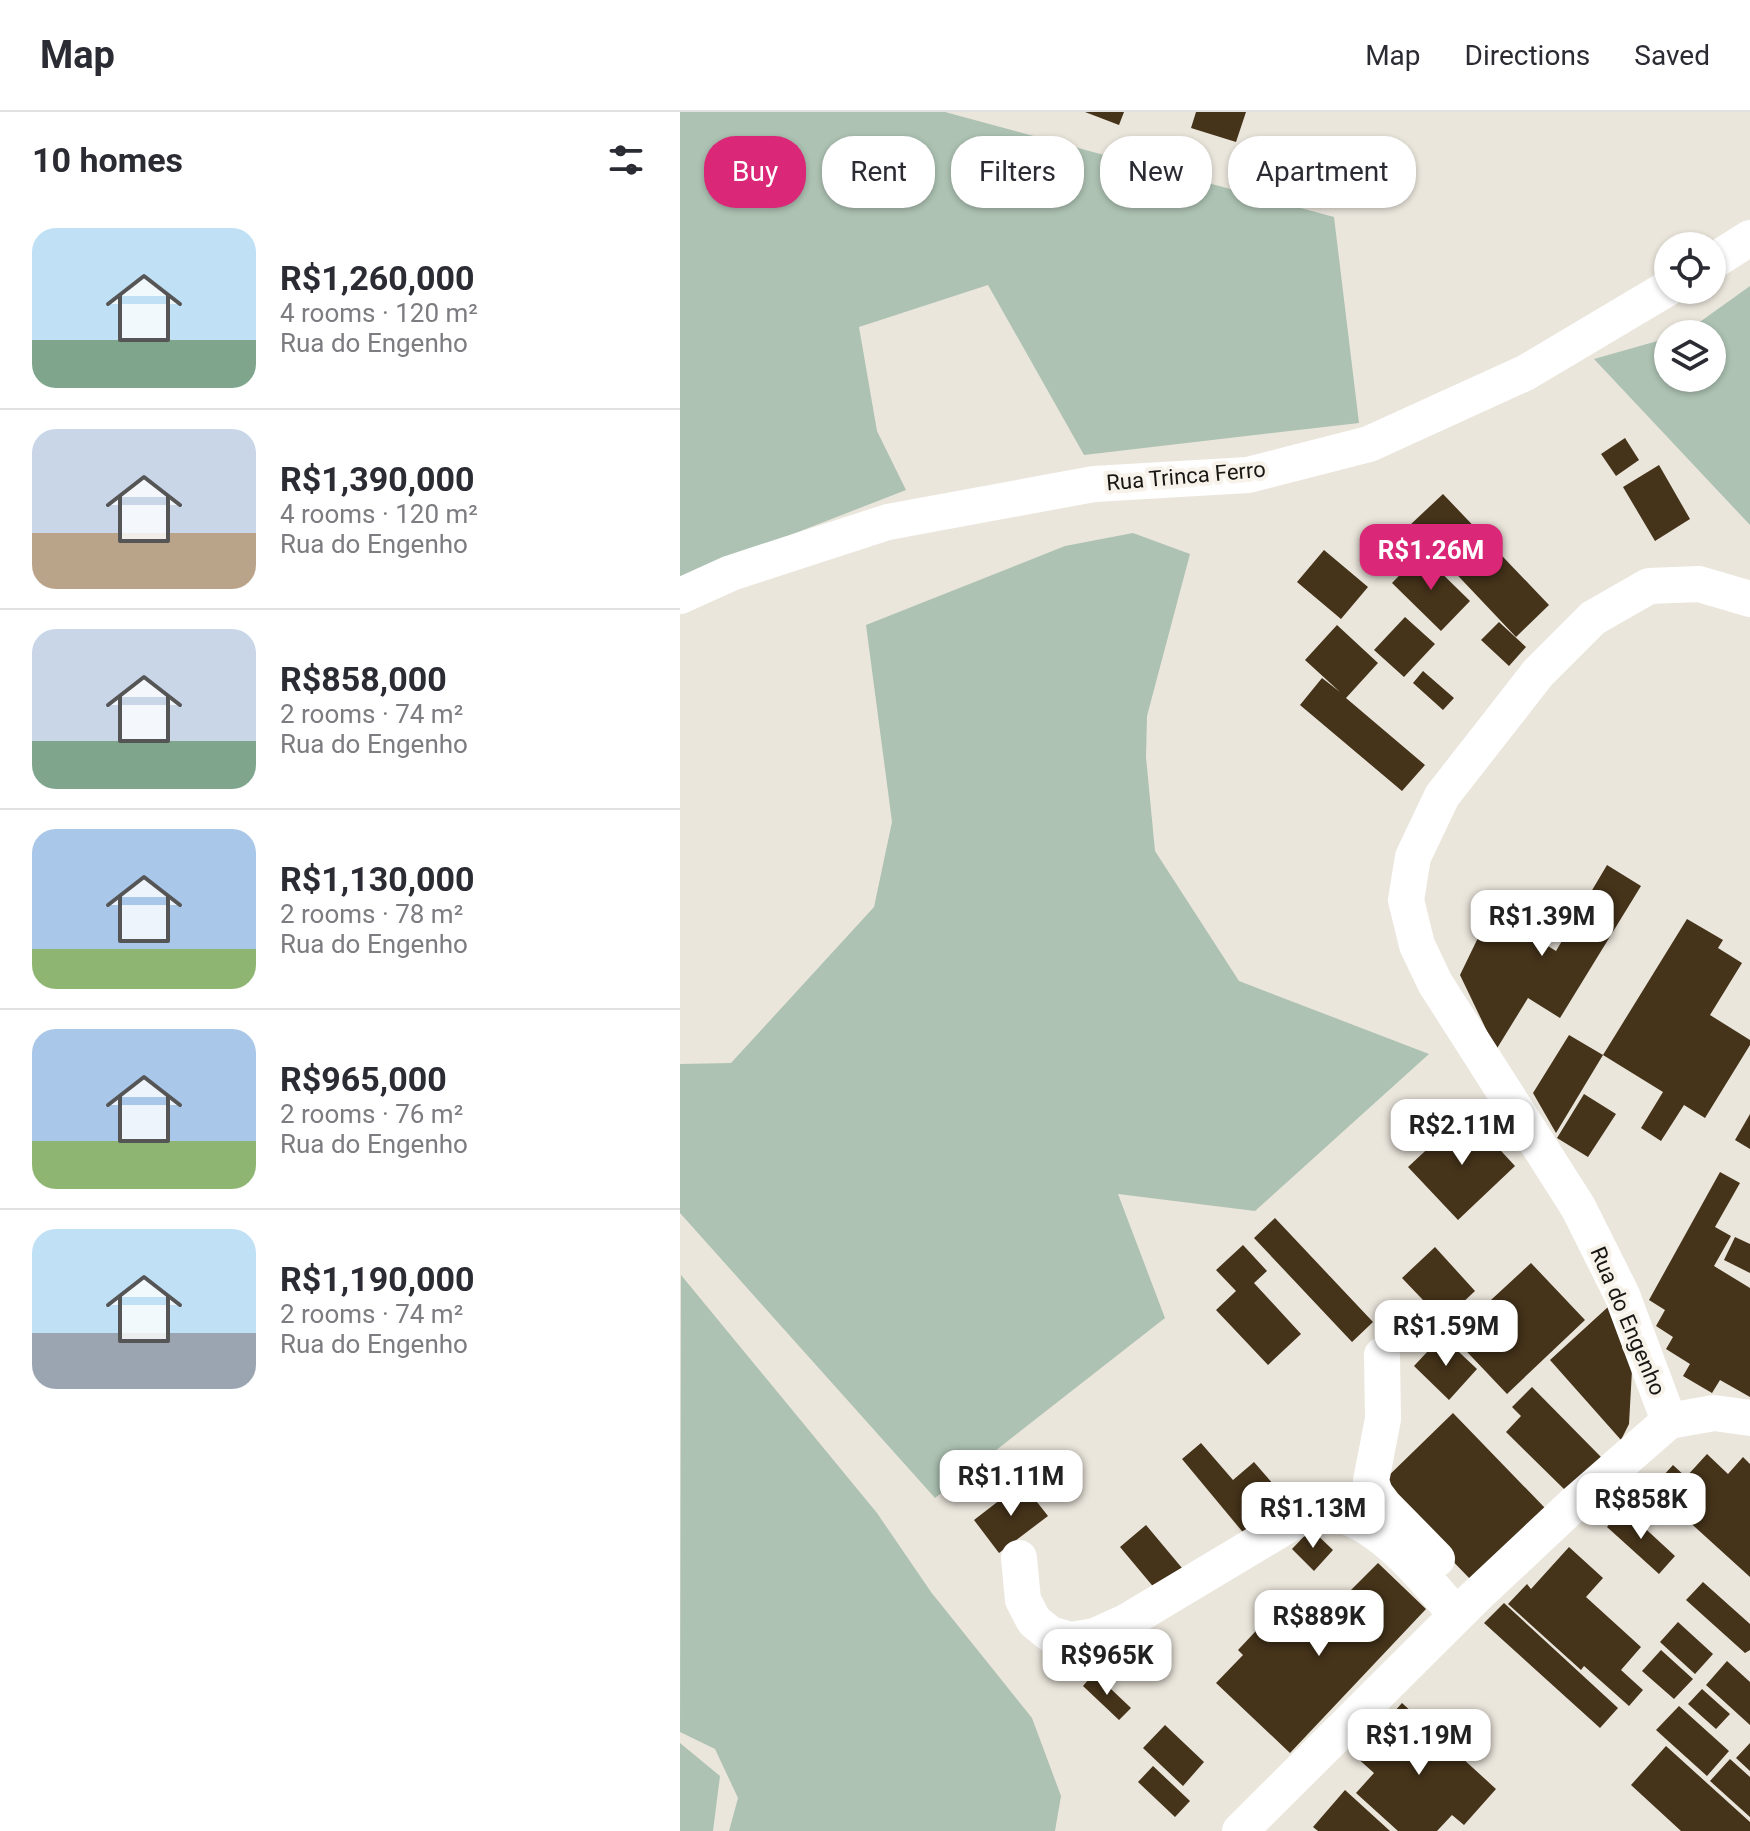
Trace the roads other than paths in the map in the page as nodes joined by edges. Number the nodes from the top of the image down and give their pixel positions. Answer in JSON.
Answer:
{"nodes":[{"id":1,"x":1750,"y":238,"type":"edge"},
{"id":2,"x":1726,"y":253,"type":"edge"},
{"id":3,"x":1654,"y":296,"type":"edge"},
{"id":4,"x":680,"y":596,"type":"edge"},
{"id":5,"x":1750,"y":599,"type":"edge"},
{"id":6,"x":1382,"y":1355,"type":"dead end"},
{"id":7,"x":1750,"y":1418,"type":"edge"},
{"id":8,"x":1669,"y":1421,"type":"junction"},
{"id":9,"x":1019,"y":1558,"type":"dead end"},
{"id":10,"x":1465,"y":1606,"type":"junction"},
{"id":11,"x":1240,"y":1831,"type":"edge"}],
"edges":[{"from":1,"to":2,"type":"street"},
{"from":3,"to":4,"type":"street","name":"Rua Trinca Ferro"},
{"from":5,"to":8,"type":"street","name":"Rua do Engenho"},
{"from":6,"to":10,"type":"street"},
{"from":7,"to":8,"type":"street"},
{"from":8,"to":10,"type":"street","name":"Rua do Engenho"},
{"from":9,"to":10,"type":"street"},
{"from":10,"to":11,"type":"street","name":"Rua do Engenho"}]}
